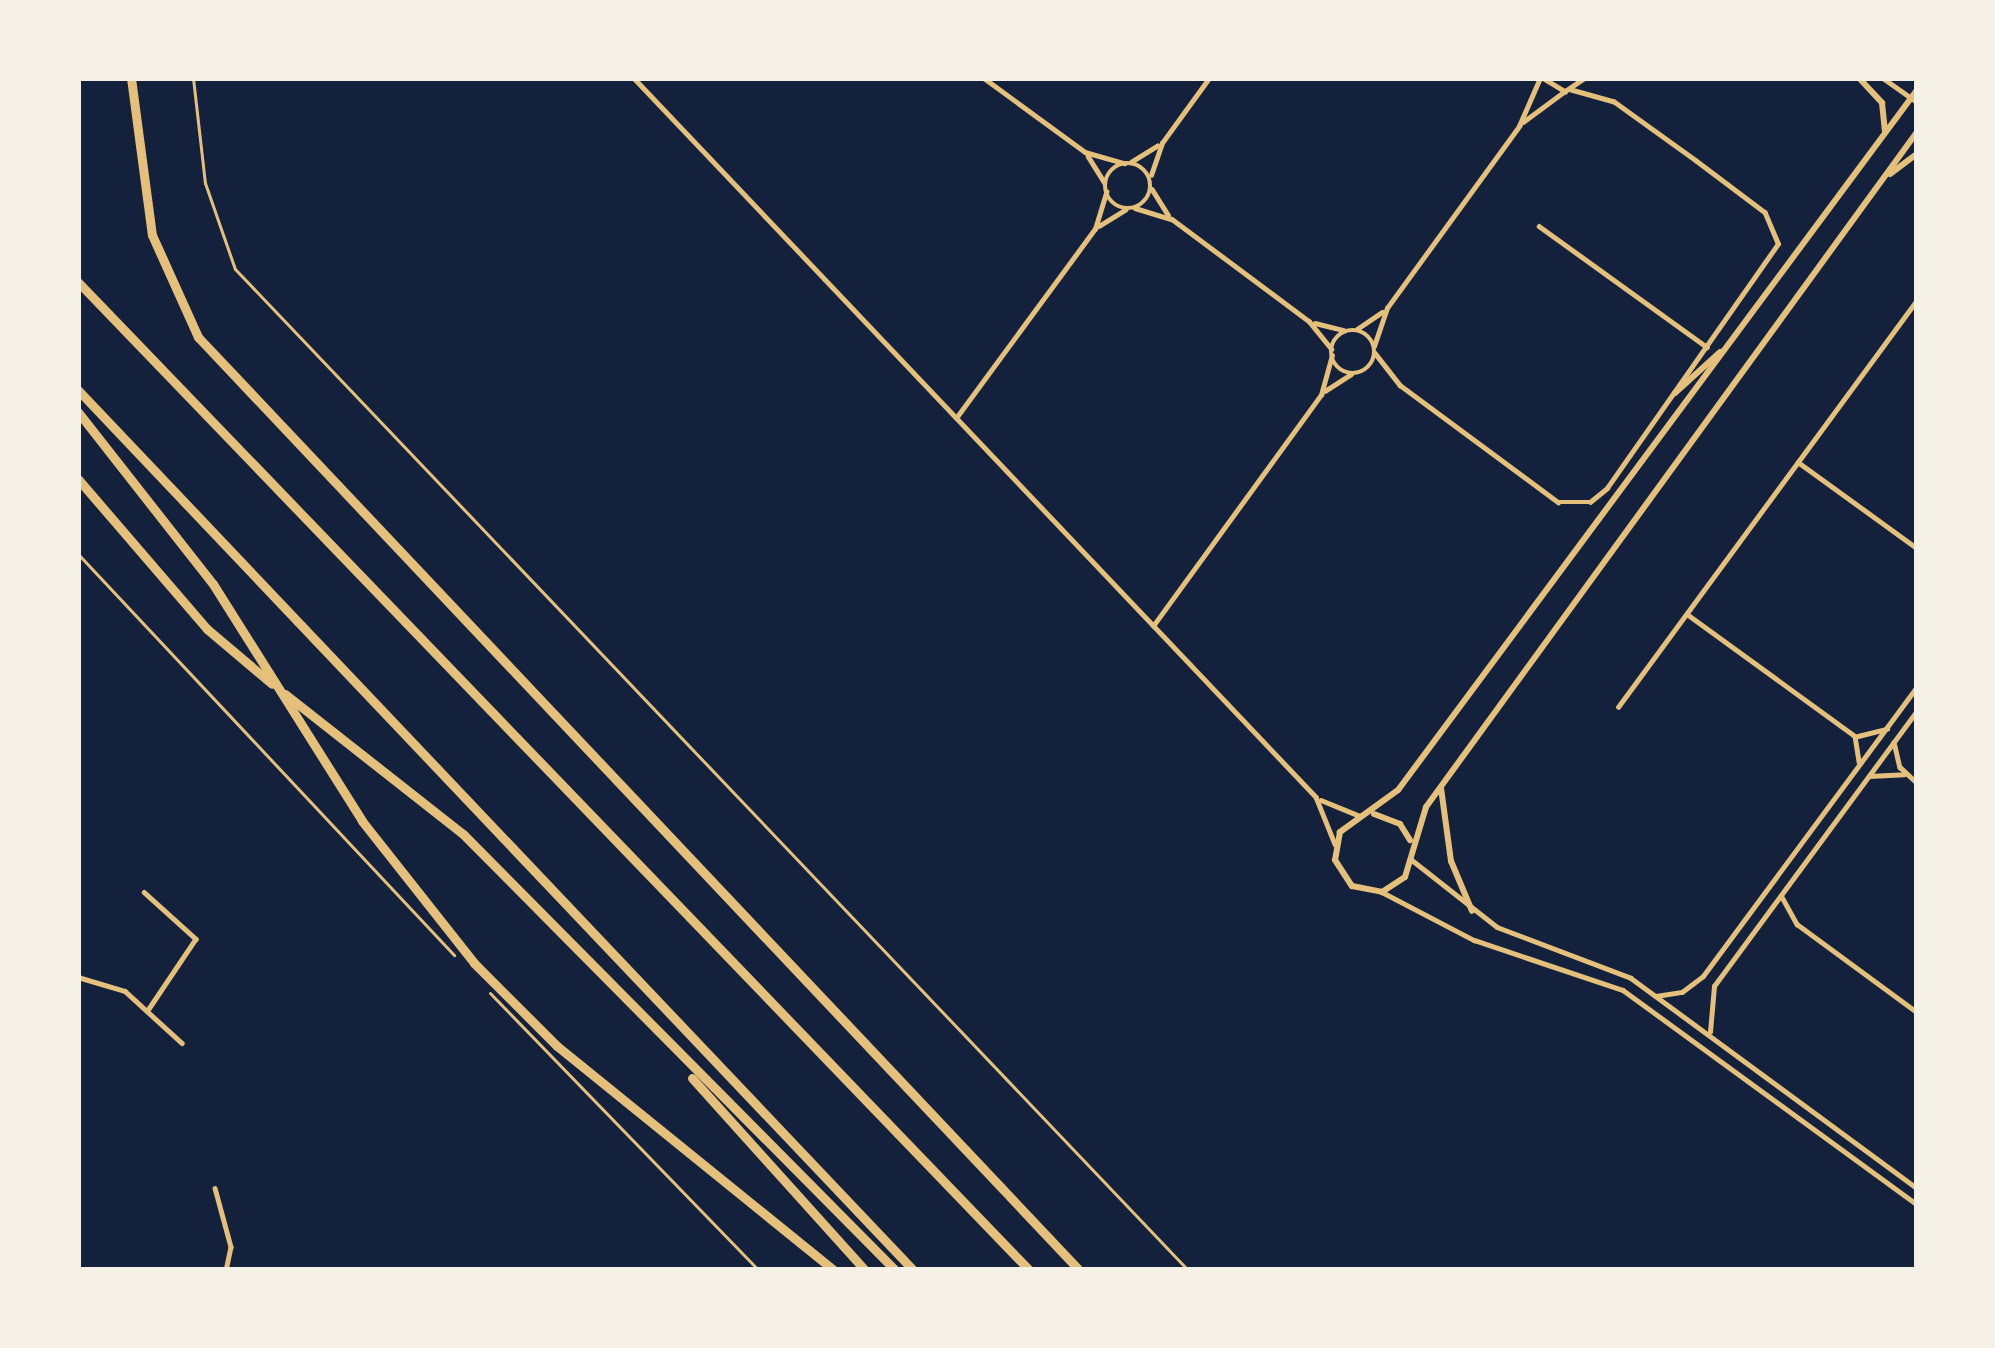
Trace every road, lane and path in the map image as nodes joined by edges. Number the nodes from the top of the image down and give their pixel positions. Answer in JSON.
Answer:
{"nodes":[{"id":1,"x":131,"y":78,"type":"edge"},
{"id":2,"x":193,"y":78,"type":"edge"},
{"id":3,"x":634,"y":78,"type":"edge"},
{"id":4,"x":984,"y":78,"type":"edge"},
{"id":5,"x":1209,"y":78,"type":"edge"},
{"id":6,"x":1541,"y":78,"type":"edge"},
{"id":7,"x":1584,"y":78,"type":"edge"},
{"id":8,"x":1859,"y":78,"type":"edge"},
{"id":9,"x":1883,"y":78,"type":"edge"},
{"id":10,"x":1568,"y":90,"type":"junction"},
{"id":11,"x":1915,"y":97,"type":"edge"},
{"id":12,"x":1519,"y":126,"type":"junction"},
{"id":13,"x":1917,"y":132,"type":"edge"},
{"id":14,"x":1885,"y":135,"type":"junction"},
{"id":15,"x":1162,"y":143,"type":"junction"},
{"id":16,"x":1084,"y":152,"type":"junction"},
{"id":17,"x":1917,"y":154,"type":"edge"},
{"id":18,"x":1127,"y":163,"type":"junction"},
{"id":19,"x":1882,"y":179,"type":"junction"},
{"id":20,"x":1151,"y":183,"type":"junction"},
{"id":21,"x":1105,"y":188,"type":"junction"},
{"id":22,"x":1130,"y":209,"type":"junction"},
{"id":23,"x":1172,"y":219,"type":"junction"},
{"id":24,"x":1539,"y":226,"type":"dead end"},
{"id":25,"x":1095,"y":229,"type":"junction"},
{"id":26,"x":78,"y":282,"type":"edge"},
{"id":27,"x":1916,"y":302,"type":"edge"},
{"id":28,"x":1387,"y":308,"type":"junction"},
{"id":29,"x":1310,"y":321,"type":"junction"},
{"id":30,"x":1351,"y":330,"type":"junction"},
{"id":31,"x":1706,"y":346,"type":"junction"},
{"id":32,"x":1728,"y":346,"type":"junction"},
{"id":33,"x":1374,"y":349,"type":"junction"},
{"id":34,"x":1332,"y":352,"type":"junction"},
{"id":35,"x":1353,"y":374,"type":"junction"},
{"id":36,"x":78,"y":390,"type":"edge"},
{"id":37,"x":1675,"y":393,"type":"junction"},
{"id":38,"x":1321,"y":395,"type":"junction"},
{"id":39,"x":78,"y":412,"type":"edge"},
{"id":40,"x":956,"y":418,"type":"junction"},
{"id":41,"x":1798,"y":462,"type":"junction"},
{"id":42,"x":80,"y":482,"type":"edge"},
{"id":43,"x":1917,"y":548,"type":"edge"},
{"id":44,"x":78,"y":554,"type":"edge"},
{"id":45,"x":1687,"y":614,"type":"junction"},
{"id":46,"x":1153,"y":626,"type":"junction"},
{"id":47,"x":1917,"y":687,"type":"edge"},
{"id":48,"x":1618,"y":706,"type":"dead end"},
{"id":49,"x":1917,"y":711,"type":"edge"},
{"id":50,"x":1887,"y":729,"type":"junction"},
{"id":51,"x":1855,"y":736,"type":"junction"},
{"id":52,"x":1894,"y":742,"type":"junction"},
{"id":53,"x":1858,"y":767,"type":"junction"},
{"id":54,"x":1905,"y":774,"type":"junction"},
{"id":55,"x":1869,"y":776,"type":"junction"},
{"id":56,"x":1917,"y":783,"type":"edge"},
{"id":57,"x":1441,"y":786,"type":"junction"},
{"id":58,"x":1316,"y":796,"type":"junction"},
{"id":59,"x":1365,"y":815,"type":"junction"},
{"id":60,"x":1411,"y":843,"type":"junction"},
{"id":61,"x":1335,"y":844,"type":"junction"},
{"id":62,"x":1412,"y":860,"type":"junction"},
{"id":63,"x":143,"y":892,"type":"dead end"},
{"id":64,"x":1382,"y":892,"type":"junction"},
{"id":65,"x":1782,"y":894,"type":"junction"},
{"id":66,"x":1472,"y":911,"type":"junction"},
{"id":67,"x":466,"y":967,"type":"dead end"},
{"id":68,"x":78,"y":977,"type":"edge"},
{"id":69,"x":480,"y":983,"type":"dead end"},
{"id":70,"x":1656,"y":996,"type":"junction"},
{"id":71,"x":149,"y":1009,"type":"junction"},
{"id":72,"x":1917,"y":1012,"type":"edge"},
{"id":73,"x":650,"y":1028,"type":"junction"},
{"id":74,"x":1712,"y":1037,"type":"junction"},
{"id":75,"x":182,"y":1042,"type":"dead end"},
{"id":76,"x":215,"y":1188,"type":"dead end"},
{"id":77,"x":1917,"y":1188,"type":"edge"},
{"id":78,"x":1917,"y":1204,"type":"edge"},
{"id":79,"x":226,"y":1270,"type":"edge"},
{"id":80,"x":758,"y":1270,"type":"edge"},
{"id":81,"x":834,"y":1270,"type":"edge"},
{"id":82,"x":865,"y":1270,"type":"edge"},
{"id":83,"x":895,"y":1270,"type":"edge"},
{"id":84,"x":913,"y":1270,"type":"edge"},
{"id":85,"x":1029,"y":1270,"type":"edge"},
{"id":86,"x":1079,"y":1270,"type":"edge"},
{"id":87,"x":1188,"y":1270,"type":"edge"}],
"edges":[{"from":1,"to":86,"type":"highway"},
{"from":2,"to":87,"type":"path"},
{"from":3,"to":40,"type":"street"},
{"from":4,"to":16,"type":"street"},
{"from":5,"to":15,"type":"street"},
{"from":6,"to":10,"type":"street"},
{"from":6,"to":12,"type":"street"},
{"from":7,"to":10,"type":"street"},
{"from":8,"to":14,"type":"street"},
{"from":9,"to":11,"type":"street"},
{"from":10,"to":12,"type":"street"},
{"from":10,"to":31,"type":"street"},
{"from":11,"to":14,"type":"street"},
{"from":12,"to":28,"type":"street"},
{"from":13,"to":19,"type":"street"},
{"from":14,"to":32,"type":"street"},
{"from":15,"to":18,"type":"street"},
{"from":15,"to":20,"type":"street"},
{"from":16,"to":18,"type":"street"},
{"from":16,"to":21,"type":"street"},
{"from":17,"to":19,"type":"street"},
{"from":18,"to":20,"type":"street"},
{"from":18,"to":21,"type":"street"},
{"from":19,"to":57,"type":"street"},
{"from":20,"to":22,"type":"street"},
{"from":20,"to":23,"type":"street"},
{"from":21,"to":22,"type":"street"},
{"from":21,"to":25,"type":"street"},
{"from":22,"to":23,"type":"street"},
{"from":22,"to":25,"type":"street"},
{"from":23,"to":29,"type":"street"},
{"from":24,"to":31,"type":"street"},
{"from":25,"to":40,"type":"street"},
{"from":26,"to":85,"type":"highway"},
{"from":27,"to":41,"type":"street"},
{"from":28,"to":30,"type":"street"},
{"from":28,"to":33,"type":"street"},
{"from":29,"to":30,"type":"street"},
{"from":29,"to":34,"type":"street"},
{"from":30,"to":33,"type":"street"},
{"from":30,"to":34,"type":"street"},
{"from":31,"to":37,"type":"street"},
{"from":32,"to":37,"type":"street"},
{"from":32,"to":59,"type":"street"},
{"from":33,"to":35,"type":"street"},
{"from":33,"to":37,"type":"street"},
{"from":34,"to":35,"type":"street"},
{"from":34,"to":38,"type":"street"},
{"from":35,"to":38,"type":"street"},
{"from":36,"to":84,"type":"highway"},
{"from":38,"to":46,"type":"street"},
{"from":39,"to":81,"type":"highway"},
{"from":40,"to":46,"type":"street"},
{"from":41,"to":43,"type":"street"},
{"from":41,"to":45,"type":"street"},
{"from":42,"to":73,"type":"highway"},
{"from":44,"to":67,"type":"path"},
{"from":45,"to":48,"type":"street"},
{"from":45,"to":51,"type":"street"},
{"from":46,"to":58,"type":"street"},
{"from":47,"to":50,"type":"street"},
{"from":49,"to":52,"type":"street"},
{"from":50,"to":51,"type":"street"},
{"from":50,"to":53,"type":"street"},
{"from":51,"to":53,"type":"street"},
{"from":52,"to":54,"type":"street"},
{"from":52,"to":55,"type":"street"},
{"from":53,"to":70,"type":"street"},
{"from":54,"to":55,"type":"street"},
{"from":54,"to":56,"type":"street"},
{"from":55,"to":65,"type":"street"},
{"from":57,"to":60,"type":"street"},
{"from":57,"to":66,"type":"street"},
{"from":58,"to":59,"type":"street"},
{"from":58,"to":61,"type":"street"},
{"from":59,"to":60,"type":"street"},
{"from":59,"to":61,"type":"street"},
{"from":60,"to":62,"type":"street"},
{"from":61,"to":64,"type":"street"},
{"from":62,"to":64,"type":"street"},
{"from":62,"to":66,"type":"street"},
{"from":63,"to":71,"type":"street"},
{"from":64,"to":78,"type":"street"},
{"from":65,"to":72,"type":"street"},
{"from":65,"to":74,"type":"street"},
{"from":66,"to":70,"type":"street"},
{"from":68,"to":71,"type":"street"},
{"from":69,"to":80,"type":"path"},
{"from":70,"to":74,"type":"street"},
{"from":71,"to":75,"type":"street"},
{"from":73,"to":82,"type":"highway"},
{"from":73,"to":83,"type":"highway"},
{"from":74,"to":77,"type":"street"},
{"from":76,"to":79,"type":"street"}]}
